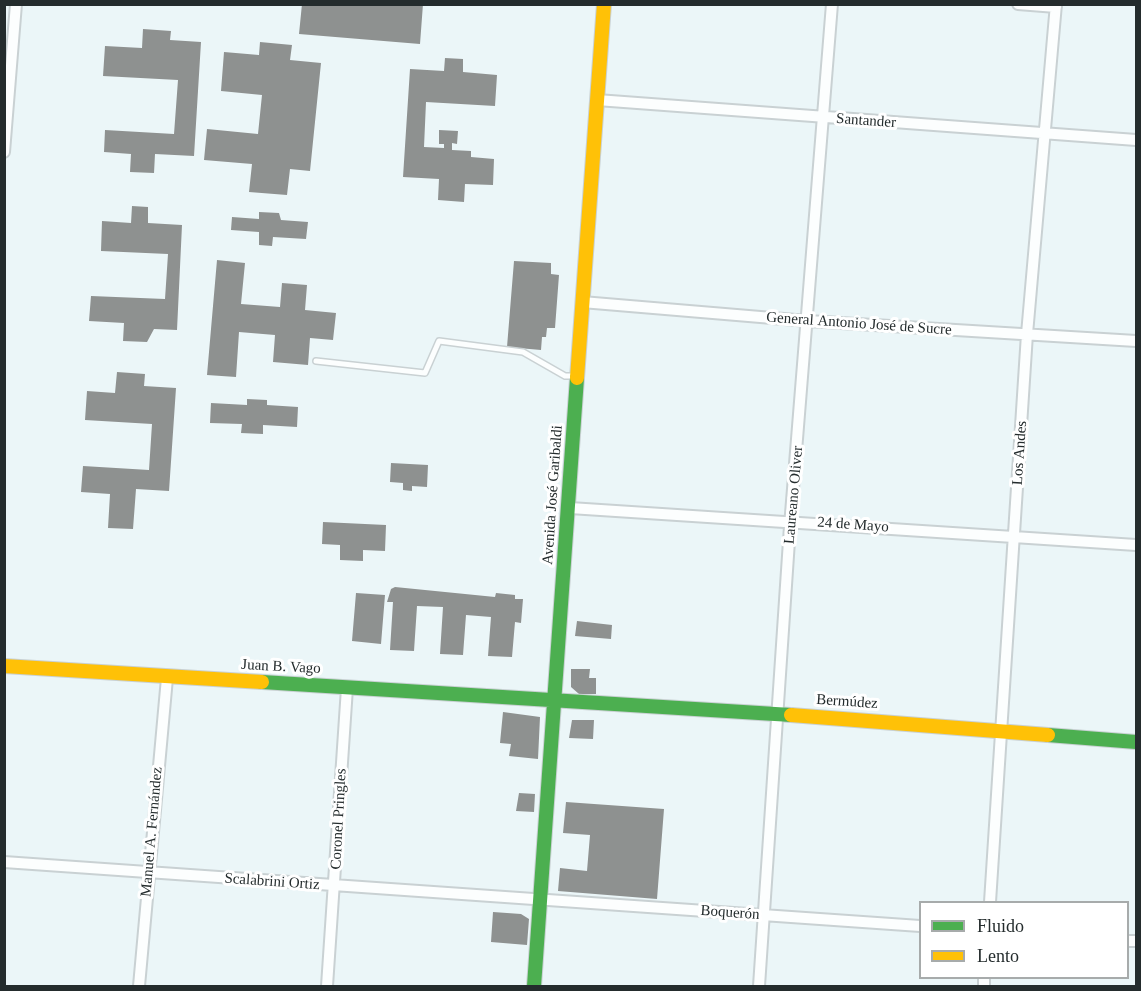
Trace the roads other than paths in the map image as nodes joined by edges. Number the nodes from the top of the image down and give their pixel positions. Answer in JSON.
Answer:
{"nodes":[{"id":1,"x":16,"y":4,"type":"edge"},
{"id":2,"x":604,"y":4,"type":"edge"},
{"id":3,"x":832,"y":4,"type":"edge"},
{"id":4,"x":1018,"y":4,"type":"edge"},
{"id":5,"x":1056,"y":6,"type":"edge"},
{"id":6,"x":10,"y":18,"type":"edge"},
{"id":7,"x":597,"y":100,"type":"junction"},
{"id":8,"x":825,"y":118,"type":"junction"},
{"id":9,"x":1047,"y":133,"type":"junction"},
{"id":10,"x":1137,"y":140,"type":"edge"},
{"id":11,"x":4,"y":152,"type":"edge"},
{"id":12,"x":582,"y":302,"type":"junction"},
{"id":13,"x":808,"y":321,"type":"junction"},
{"id":14,"x":1027,"y":334,"type":"junction"},
{"id":15,"x":1137,"y":341,"type":"edge"},
{"id":16,"x":316,"y":361,"type":"dead end"},
{"id":17,"x":577,"y":376,"type":"junction"},
{"id":18,"x":570,"y":508,"type":"junction"},
{"id":19,"x":791,"y":521,"type":"junction"},
{"id":20,"x":1015,"y":537,"type":"junction"},
{"id":21,"x":1137,"y":545,"type":"edge"},
{"id":22,"x":4,"y":666,"type":"edge"},
{"id":23,"x":167,"y":678,"type":"junction"},
{"id":24,"x":347,"y":688,"type":"junction"},
{"id":25,"x":556,"y":700,"type":"junction"},
{"id":26,"x":778,"y":714,"type":"junction"},
{"id":27,"x":1003,"y":730,"type":"junction"},
{"id":28,"x":1137,"y":742,"type":"edge"},
{"id":29,"x":4,"y":862,"type":"edge"},
{"id":30,"x":147,"y":873,"type":"junction"},
{"id":31,"x":335,"y":887,"type":"junction"},
{"id":32,"x":540,"y":901,"type":"junction"},
{"id":33,"x":990,"y":901,"type":"edge"},
{"id":34,"x":764,"y":915,"type":"junction"},
{"id":35,"x":919,"y":926,"type":"edge"},
{"id":36,"x":139,"y":987,"type":"edge"},
{"id":37,"x":327,"y":987,"type":"edge"},
{"id":38,"x":534,"y":987,"type":"edge"},
{"id":39,"x":759,"y":987,"type":"edge"}],
"edges":[{"from":1,"to":6,"type":"street"},
{"from":2,"to":7,"type":"street","name":"Avenida José Garibaldi"},
{"from":3,"to":8,"type":"street","name":"Laureano Oliver"},
{"from":4,"to":5,"type":"street"},
{"from":5,"to":9,"type":"street","name":"Los Andes"},
{"from":6,"to":11,"type":"street"},
{"from":7,"to":8,"type":"street","name":"Santander"},
{"from":7,"to":12,"type":"street","name":"Avenida José Garibaldi"},
{"from":8,"to":9,"type":"street","name":"Santander"},
{"from":8,"to":13,"type":"street","name":"Laureano Oliver"},
{"from":9,"to":10,"type":"street","name":"Santander"},
{"from":9,"to":14,"type":"street","name":"Los Andes"},
{"from":12,"to":13,"type":"street","name":"General Antonio José de Sucre"},
{"from":12,"to":17,"type":"street","name":"Avenida José Garibaldi"},
{"from":13,"to":14,"type":"street","name":"General Antonio José de Sucre"},
{"from":13,"to":19,"type":"street","name":"Laureano Oliver"},
{"from":14,"to":15,"type":"street","name":"General Antonio José de Sucre"},
{"from":14,"to":20,"type":"street","name":"Los Andes"},
{"from":16,"to":17,"type":"lane"},
{"from":17,"to":18,"type":"street","name":"Avenida José Garibaldi"},
{"from":18,"to":19,"type":"street","name":"24 de Mayo"},
{"from":18,"to":25,"type":"street","name":"Avenida José Garibaldi"},
{"from":19,"to":20,"type":"street","name":"24 de Mayo"},
{"from":19,"to":26,"type":"street","name":"Laureano Oliver"},
{"from":20,"to":21,"type":"street","name":"24 de Mayo"},
{"from":20,"to":27,"type":"street","name":"Los Andes"},
{"from":22,"to":23,"type":"street","name":"Juan B. Vago"},
{"from":23,"to":24,"type":"street","name":"Juan B. Vago"},
{"from":23,"to":30,"type":"street","name":"Manuel A. Fernández"},
{"from":24,"to":25,"type":"street","name":"Juan B. Vago"},
{"from":24,"to":31,"type":"street","name":"Coronel Pringles"},
{"from":25,"to":26,"type":"street","name":"Bermúdez"},
{"from":25,"to":32,"type":"street","name":"Avenida José Garibaldi"},
{"from":26,"to":27,"type":"street","name":"Bermúdez"},
{"from":26,"to":34,"type":"street","name":"Laureano Oliver"},
{"from":27,"to":28,"type":"street","name":"Bermúdez"},
{"from":27,"to":33,"type":"street","name":"Los Andes"},
{"from":29,"to":30,"type":"street","name":"Scalabrini Ortiz"},
{"from":30,"to":31,"type":"street","name":"Scalabrini Ortiz"},
{"from":30,"to":36,"type":"street","name":"Manuel A. Fernández"},
{"from":31,"to":32,"type":"street","name":"Scalabrini Ortiz"},
{"from":31,"to":37,"type":"street","name":"Coronel Pringles"},
{"from":32,"to":34,"type":"street","name":"Boquerón"},
{"from":32,"to":38,"type":"street","name":"Avenida José Garibaldi"},
{"from":34,"to":35,"type":"street","name":"Boquerón"},
{"from":34,"to":39,"type":"street","name":"Laureano Oliver"}]}
